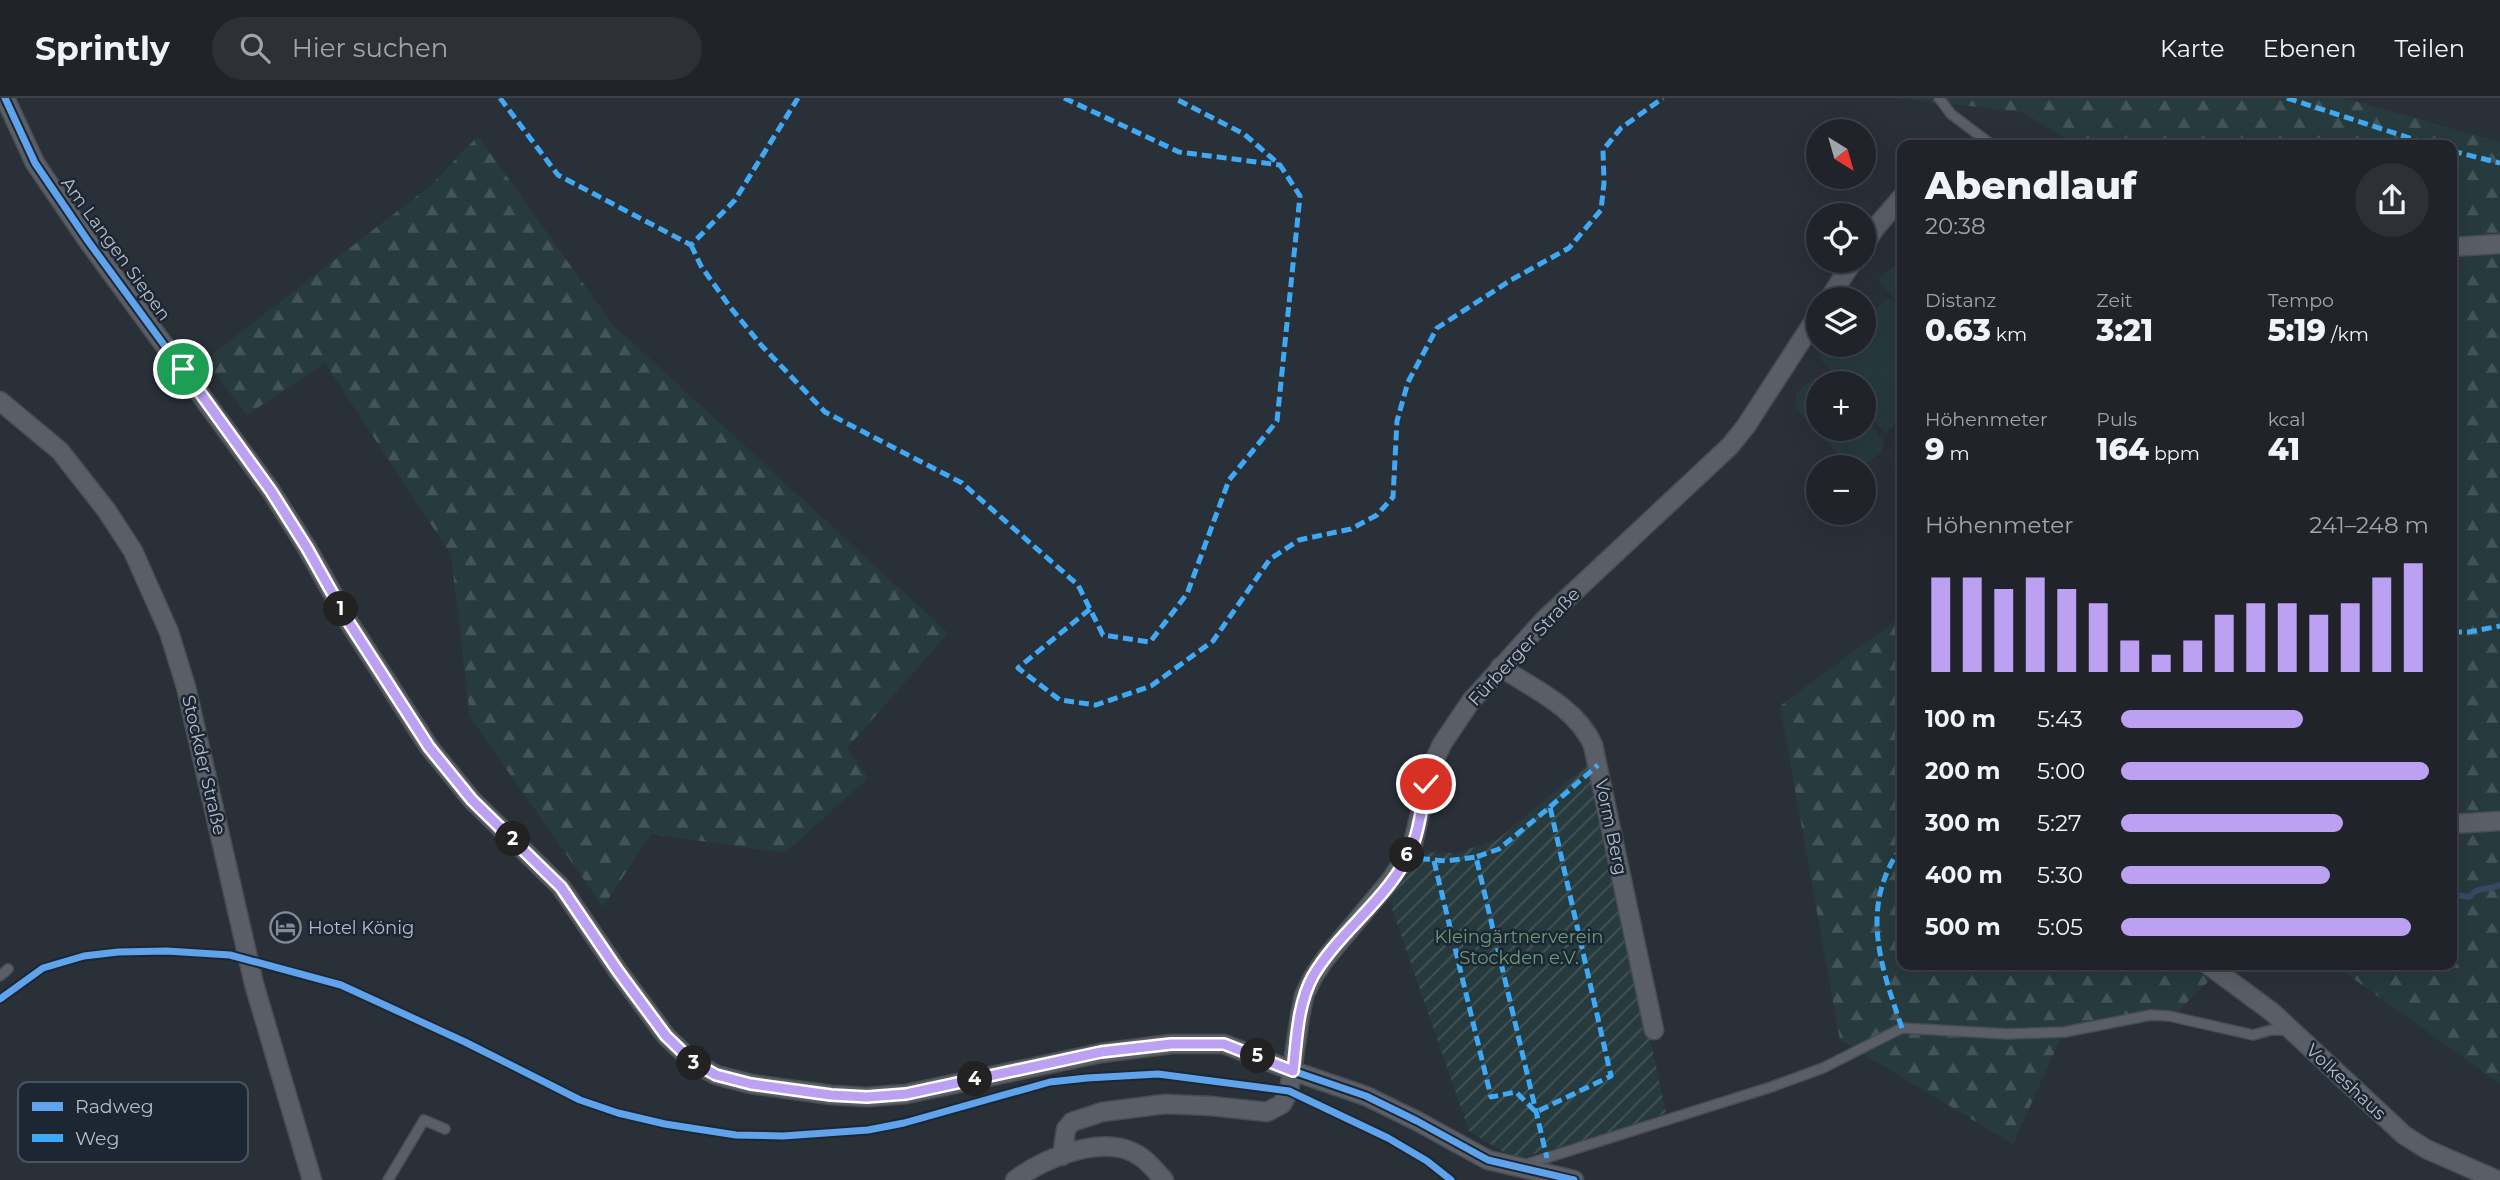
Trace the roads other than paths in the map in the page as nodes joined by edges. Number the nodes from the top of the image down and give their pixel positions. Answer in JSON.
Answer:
{"nodes":[{"id":1,"x":5,"y":98,"type":"edge"},
{"id":2,"x":1939,"y":98,"type":"edge"},
{"id":3,"x":1985,"y":140,"type":"edge"},
{"id":4,"x":1897,"y":203,"type":"edge"},
{"id":5,"x":1876,"y":227,"type":"edge"},
{"id":6,"x":2500,"y":244,"type":"edge"},
{"id":7,"x":2457,"y":247,"type":"edge"},
{"id":8,"x":1806,"y":334,"type":"edge"},
{"id":9,"x":0,"y":401,"type":"edge"},
{"id":10,"x":1500,"y":667,"type":"junction"},
{"id":11,"x":2500,"y":821,"type":"edge"},
{"id":12,"x":2457,"y":824,"type":"edge"},
{"id":13,"x":2215,"y":970,"type":"edge"},
{"id":14,"x":1654,"y":1030,"type":"dead end"},
{"id":15,"x":2290,"y":1030,"type":"junction"},
{"id":16,"x":1293,"y":1071,"type":"junction"},
{"id":17,"x":445,"y":1129,"type":"dead end"},
{"id":18,"x":1062,"y":1156,"type":"junction"},
{"id":19,"x":1515,"y":1168,"type":"junction"},
{"id":20,"x":312,"y":1180,"type":"edge"},
{"id":21,"x":387,"y":1180,"type":"edge"},
{"id":22,"x":1015,"y":1180,"type":"edge"},
{"id":23,"x":1164,"y":1180,"type":"edge"},
{"id":24,"x":1574,"y":1180,"type":"edge"},
{"id":25,"x":2497,"y":1180,"type":"edge"}],
"edges":[{"from":1,"to":16,"type":"street","name":"Am Langen Siepen"},
{"from":2,"to":3,"type":"lane"},
{"from":4,"to":5,"type":"street"},
{"from":6,"to":7,"type":"street"},
{"from":8,"to":10,"type":"street","name":"Fürberger Straße"},
{"from":9,"to":20,"type":"street","name":"Stockder Straße"},
{"from":10,"to":14,"type":"street","name":"Vorm Berg"},
{"from":10,"to":16,"type":"street","name":"Fürberger Straße"},
{"from":11,"to":12,"type":"street"},
{"from":13,"to":15,"type":"street","name":"Volkeshaus"},
{"from":15,"to":19,"type":"lane"},
{"from":15,"to":25,"type":"street","name":"Volkeshaus"},
{"from":16,"to":18,"type":"street","name":"Fürberger Straße"},
{"from":16,"to":19,"type":"street","name":"Am Langen Siepen"},
{"from":17,"to":21,"type":"lane"},
{"from":18,"to":22,"type":"street"},
{"from":18,"to":23,"type":"street"},
{"from":19,"to":24,"type":"street","name":"Am Langen Siepen"}]}
